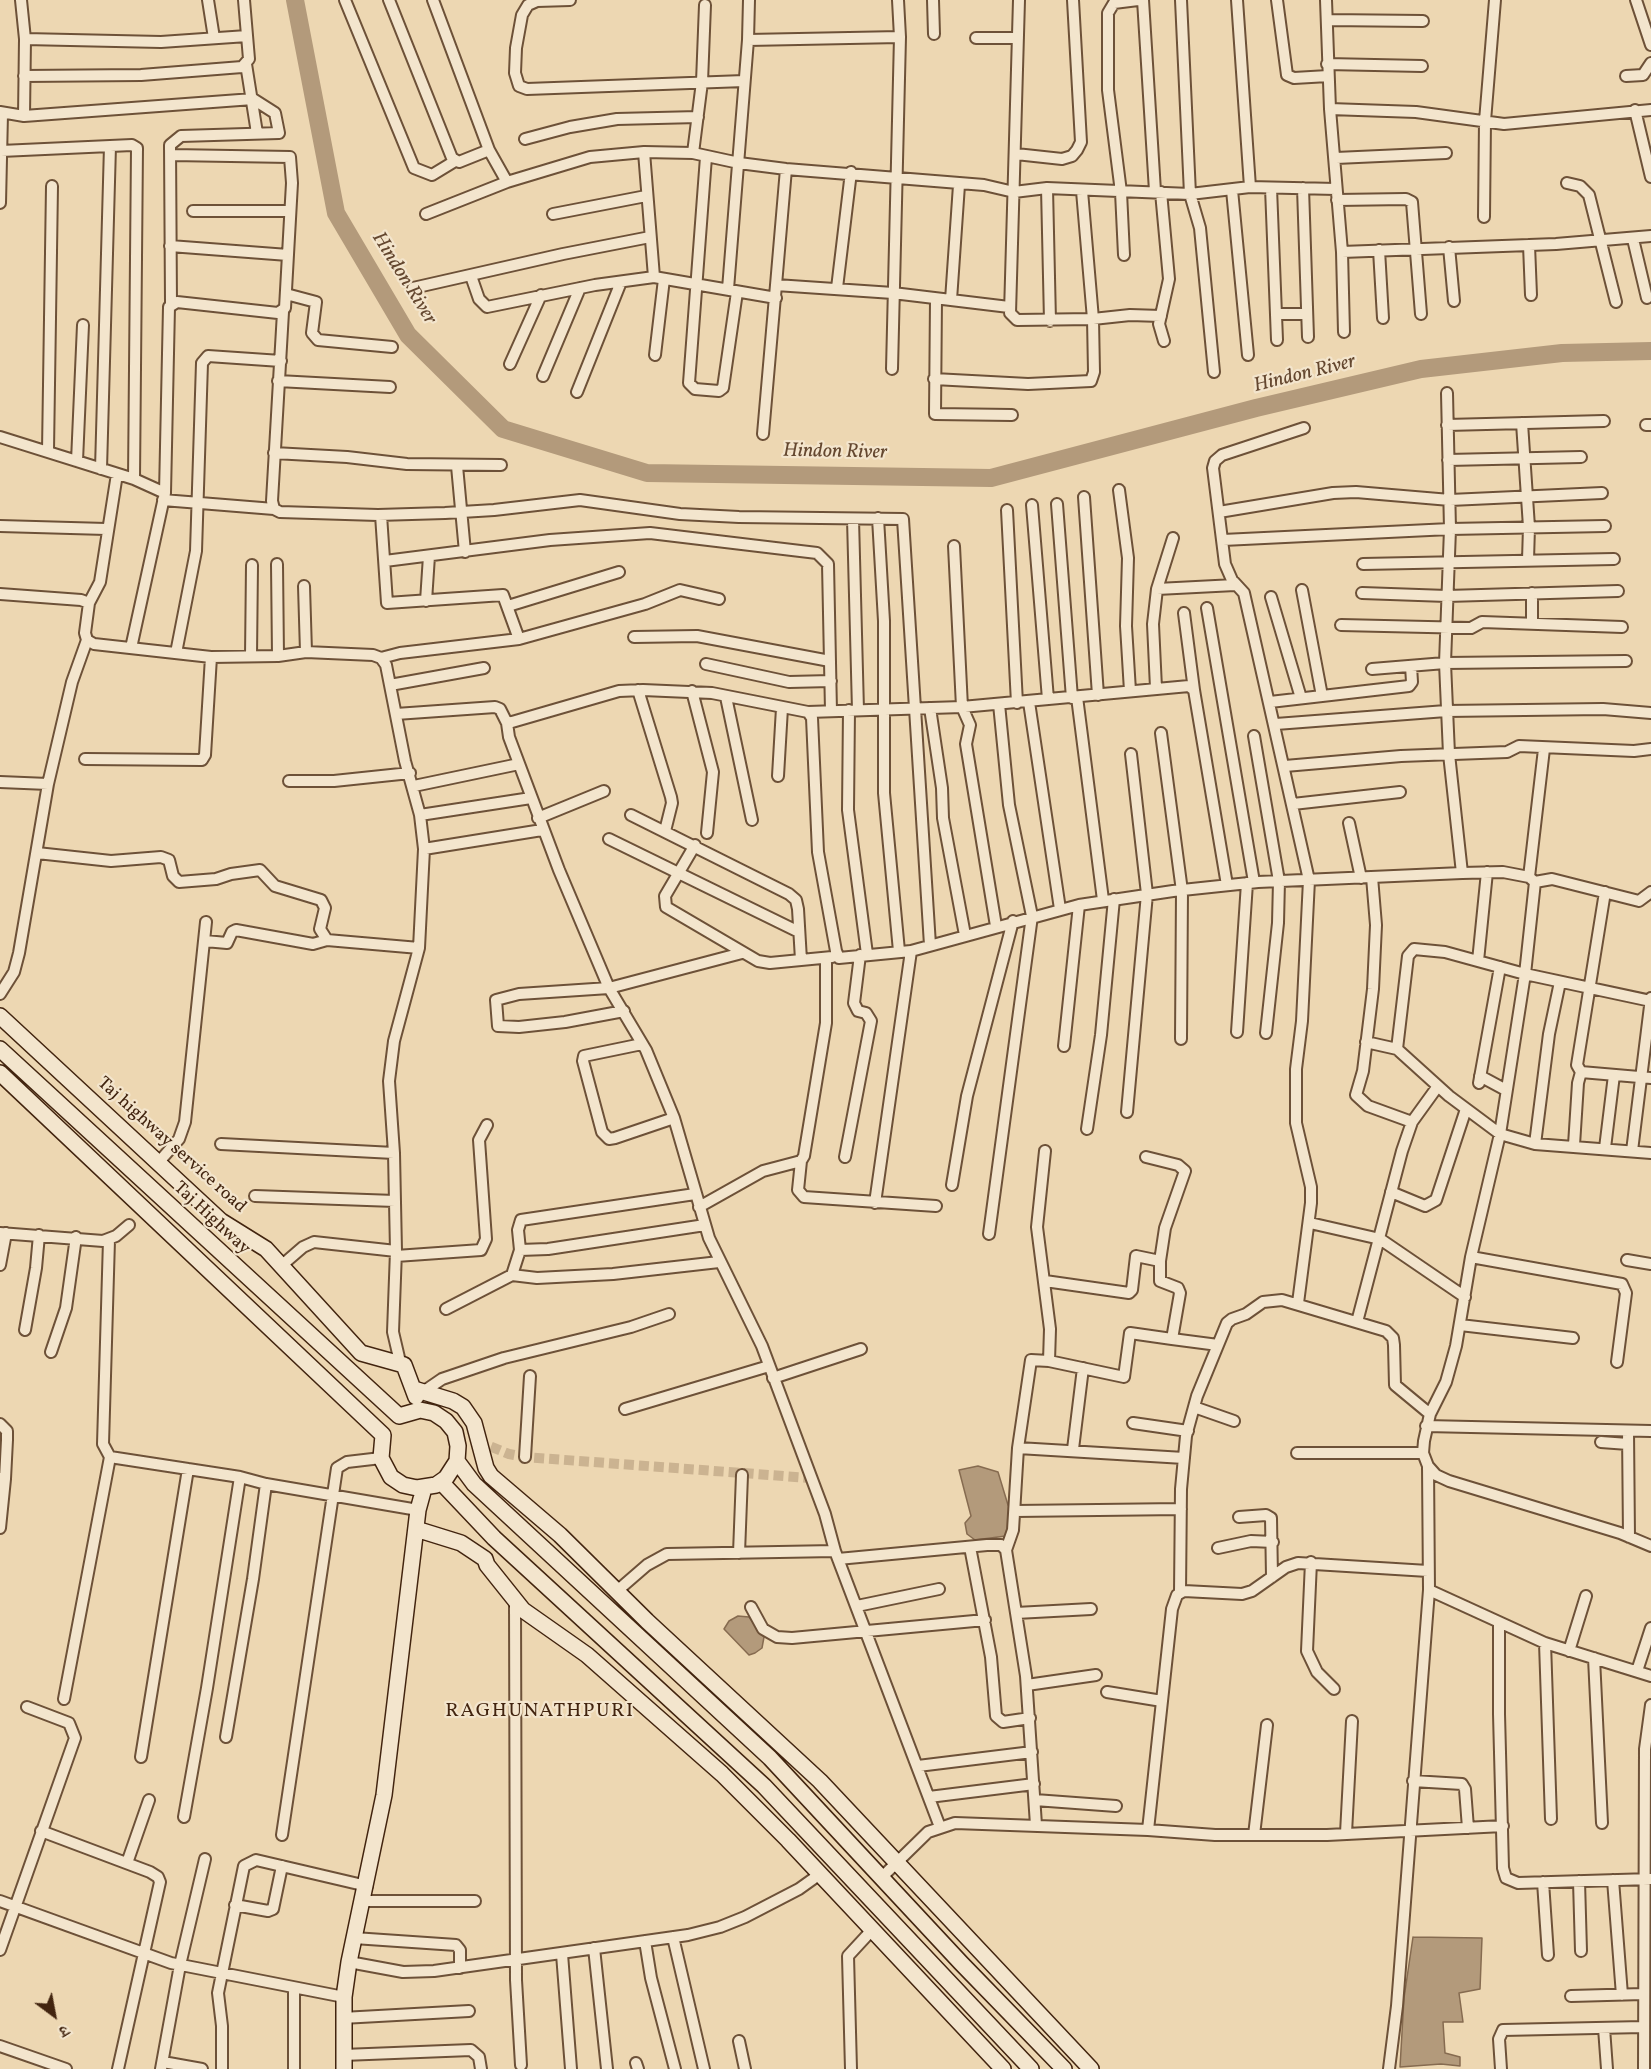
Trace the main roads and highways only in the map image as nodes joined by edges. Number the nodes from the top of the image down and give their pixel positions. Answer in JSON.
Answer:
{"nodes":[{"id":1,"x":0,"y":1016,"type":"edge"},
{"id":2,"x":0,"y":1049,"type":"edge"},
{"id":3,"x":0,"y":1073,"type":"edge"},
{"id":4,"x":418,"y":1390,"type":"junction"},
{"id":5,"x":420,"y":1410,"type":"junction"},
{"id":6,"x":457,"y":1461,"type":"junction"},
{"id":7,"x":441,"y":1482,"type":"junction"},
{"id":8,"x":424,"y":1488,"type":"junction"},
{"id":9,"x":416,"y":1529,"type":"junction"},
{"id":10,"x":487,"y":1531,"type":"junction"},
{"id":11,"x":485,"y":1559,"type":"junction"},
{"id":12,"x":344,"y":2062,"type":"edge"},
{"id":13,"x":1003,"y":2069,"type":"edge"},
{"id":14,"x":1031,"y":2069,"type":"edge"},
{"id":15,"x":1064,"y":2069,"type":"edge"},
{"id":16,"x":1091,"y":2069,"type":"edge"}],
"edges":[{"from":1,"to":4,"type":"main road","name":"Taj highway service road"},
{"from":2,"to":5,"type":"main road","name":"Taj Highway"},
{"from":3,"to":8,"type":"main road"},
{"from":4,"to":5,"type":"main road"},
{"from":4,"to":16,"type":"main road"},
{"from":5,"to":6,"type":"main road"},
{"from":6,"to":7,"type":"main road"},
{"from":6,"to":15,"type":"main road"},
{"from":7,"to":8,"type":"main road"},
{"from":7,"to":10,"type":"main road"},
{"from":8,"to":9,"type":"main road"},
{"from":9,"to":11,"type":"main road"},
{"from":9,"to":12,"type":"main road"},
{"from":10,"to":11,"type":"main road"},
{"from":10,"to":14,"type":"main road"},
{"from":11,"to":13,"type":"main road"}]}
